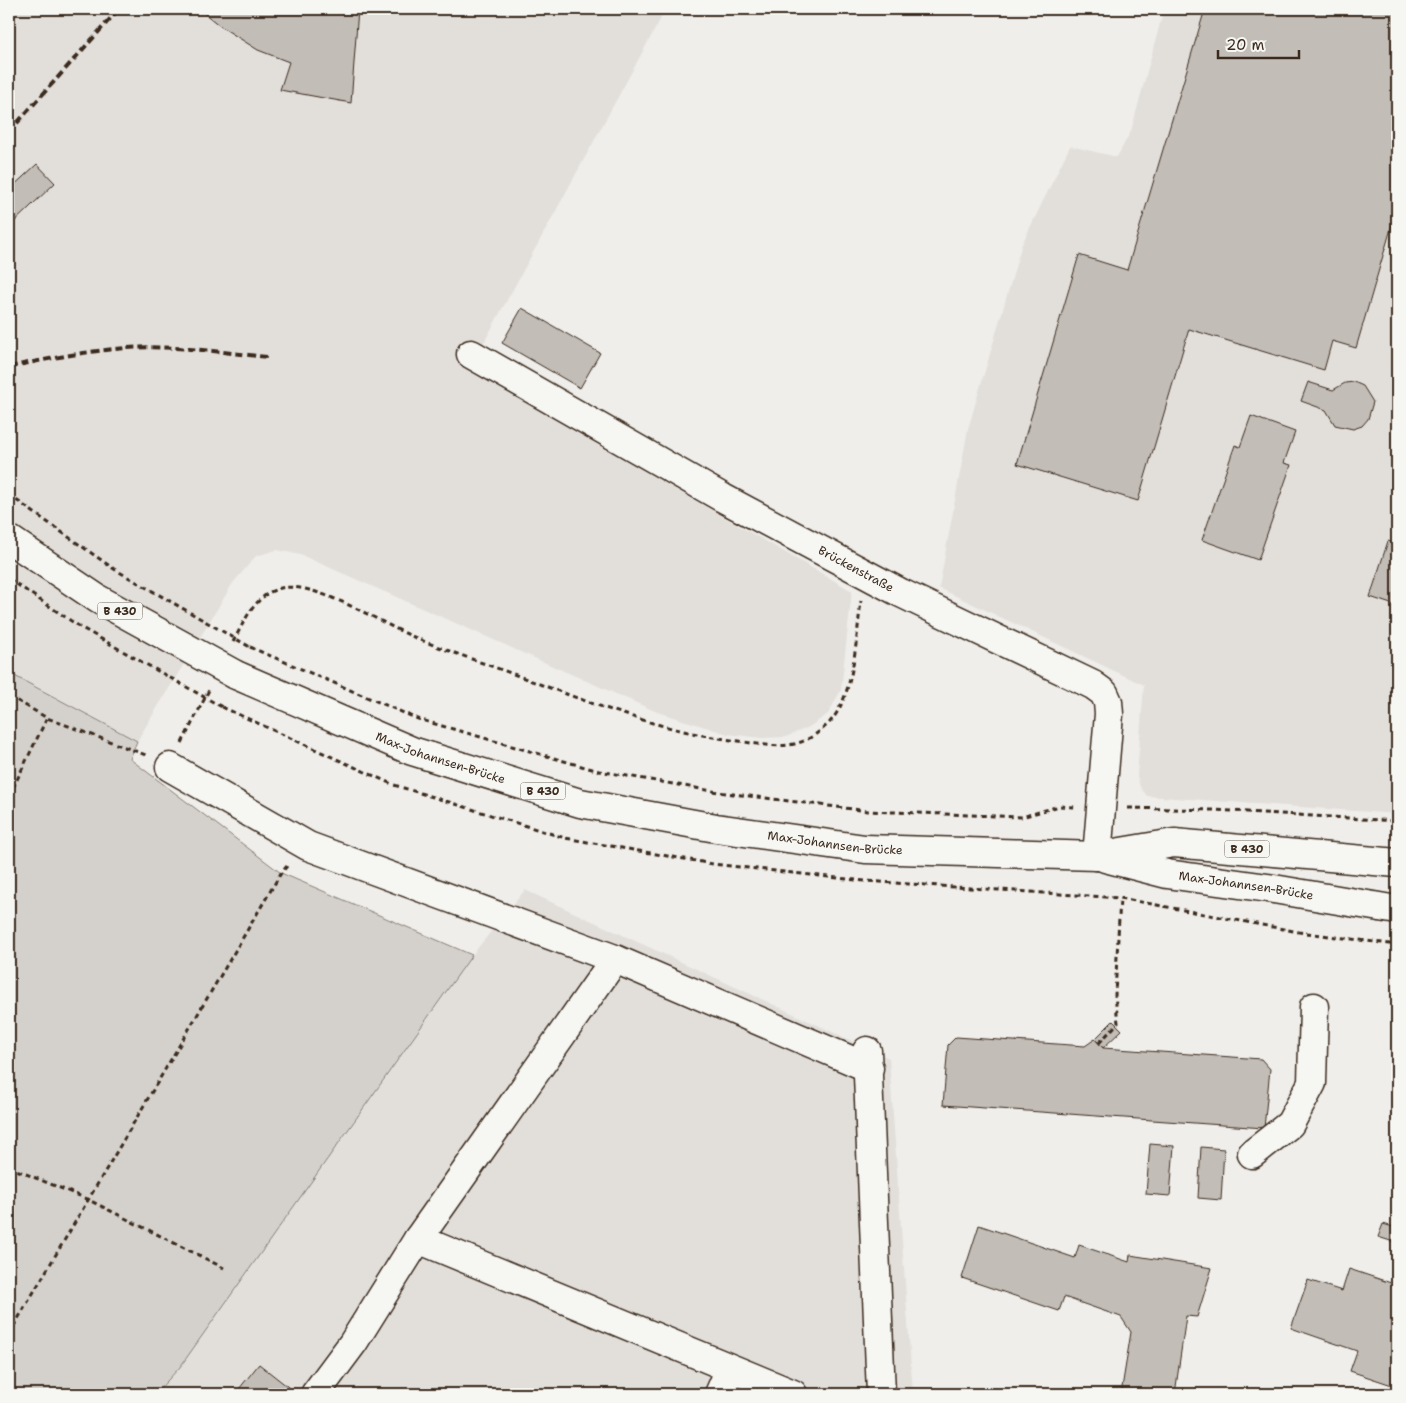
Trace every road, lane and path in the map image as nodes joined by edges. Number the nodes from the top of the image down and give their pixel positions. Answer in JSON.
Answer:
{"nodes":[{"id":1,"x":471,"y":354,"type":"dead end"},
{"id":2,"x":9,"y":495,"type":"edge"},
{"id":3,"x":9,"y":539,"type":"edge"},
{"id":4,"x":865,"y":573,"type":"junction"},
{"id":5,"x":9,"y":580,"type":"edge"},
{"id":6,"x":232,"y":644,"type":"dead end"},
{"id":7,"x":210,"y":688,"type":"dead end"},
{"id":8,"x":9,"y":696,"type":"edge"},
{"id":9,"x":222,"y":708,"type":"dead end"},
{"id":10,"x":47,"y":718,"type":"junction"},
{"id":11,"x":170,"y":767,"type":"junction"},
{"id":12,"x":9,"y":796,"type":"edge"},
{"id":13,"x":1101,"y":807,"type":"junction"},
{"id":14,"x":1397,"y":821,"type":"edge"},
{"id":15,"x":308,"y":846,"type":"junction"},
{"id":16,"x":1097,"y":856,"type":"junction"},
{"id":17,"x":1397,"y":863,"type":"edge"},
{"id":18,"x":1120,"y":898,"type":"dead end"},
{"id":19,"x":1397,"y":910,"type":"edge"},
{"id":20,"x":615,"y":959,"type":"junction"},
{"id":21,"x":1314,"y":1007,"type":"dead end"},
{"id":22,"x":1099,"y":1043,"type":"dead end"},
{"id":23,"x":1252,"y":1154,"type":"dead end"},
{"id":24,"x":9,"y":1167,"type":"edge"},
{"id":25,"x":87,"y":1199,"type":"junction"},
{"id":26,"x":418,"y":1239,"type":"junction"},
{"id":27,"x":224,"y":1268,"type":"dead end"},
{"id":28,"x":9,"y":1334,"type":"edge"},
{"id":29,"x":730,"y":1369,"type":"junction"},
{"id":30,"x":315,"y":1394,"type":"edge"},
{"id":31,"x":718,"y":1394,"type":"edge"},
{"id":32,"x":793,"y":1394,"type":"edge"},
{"id":33,"x":881,"y":1394,"type":"edge"}],
"edges":[{"from":1,"to":4,"type":"main road","name":"Brückenstraße"},
{"from":2,"to":13,"type":"path","bridge":true},
{"from":3,"to":16,"type":"main road","name":"Max-Johannsen-Brücke","number":"B 430","bridge":true},
{"from":4,"to":6,"type":"path"},
{"from":4,"to":13,"type":"main road","name":"Brückenstraße"},
{"from":5,"to":9,"type":"path","bridge":true},
{"from":7,"to":11,"type":"path"},
{"from":8,"to":10,"type":"path"},
{"from":10,"to":11,"type":"path"},
{"from":10,"to":12,"type":"path"},
{"from":11,"to":15,"type":"main road"},
{"from":13,"to":14,"type":"path"},
{"from":13,"to":16,"type":"main road","name":"Brückenstraße"},
{"from":15,"to":20,"type":"main road"},
{"from":15,"to":25,"type":"path"},
{"from":16,"to":17,"type":"main road","name":"Max-Johannsen-Brücke","number":"B 430"},
{"from":16,"to":19,"type":"main road","name":"Max-Johannsen-Brücke","number":"B 430"},
{"from":18,"to":22,"type":"path"},
{"from":20,"to":26,"type":"main road"},
{"from":20,"to":33,"type":"main road"},
{"from":21,"to":23,"type":"main road"},
{"from":24,"to":25,"type":"path"},
{"from":25,"to":27,"type":"path"},
{"from":25,"to":28,"type":"path"},
{"from":26,"to":29,"type":"main road"},
{"from":26,"to":30,"type":"main road"},
{"from":29,"to":31,"type":"main road"},
{"from":29,"to":32,"type":"main road"}]}
